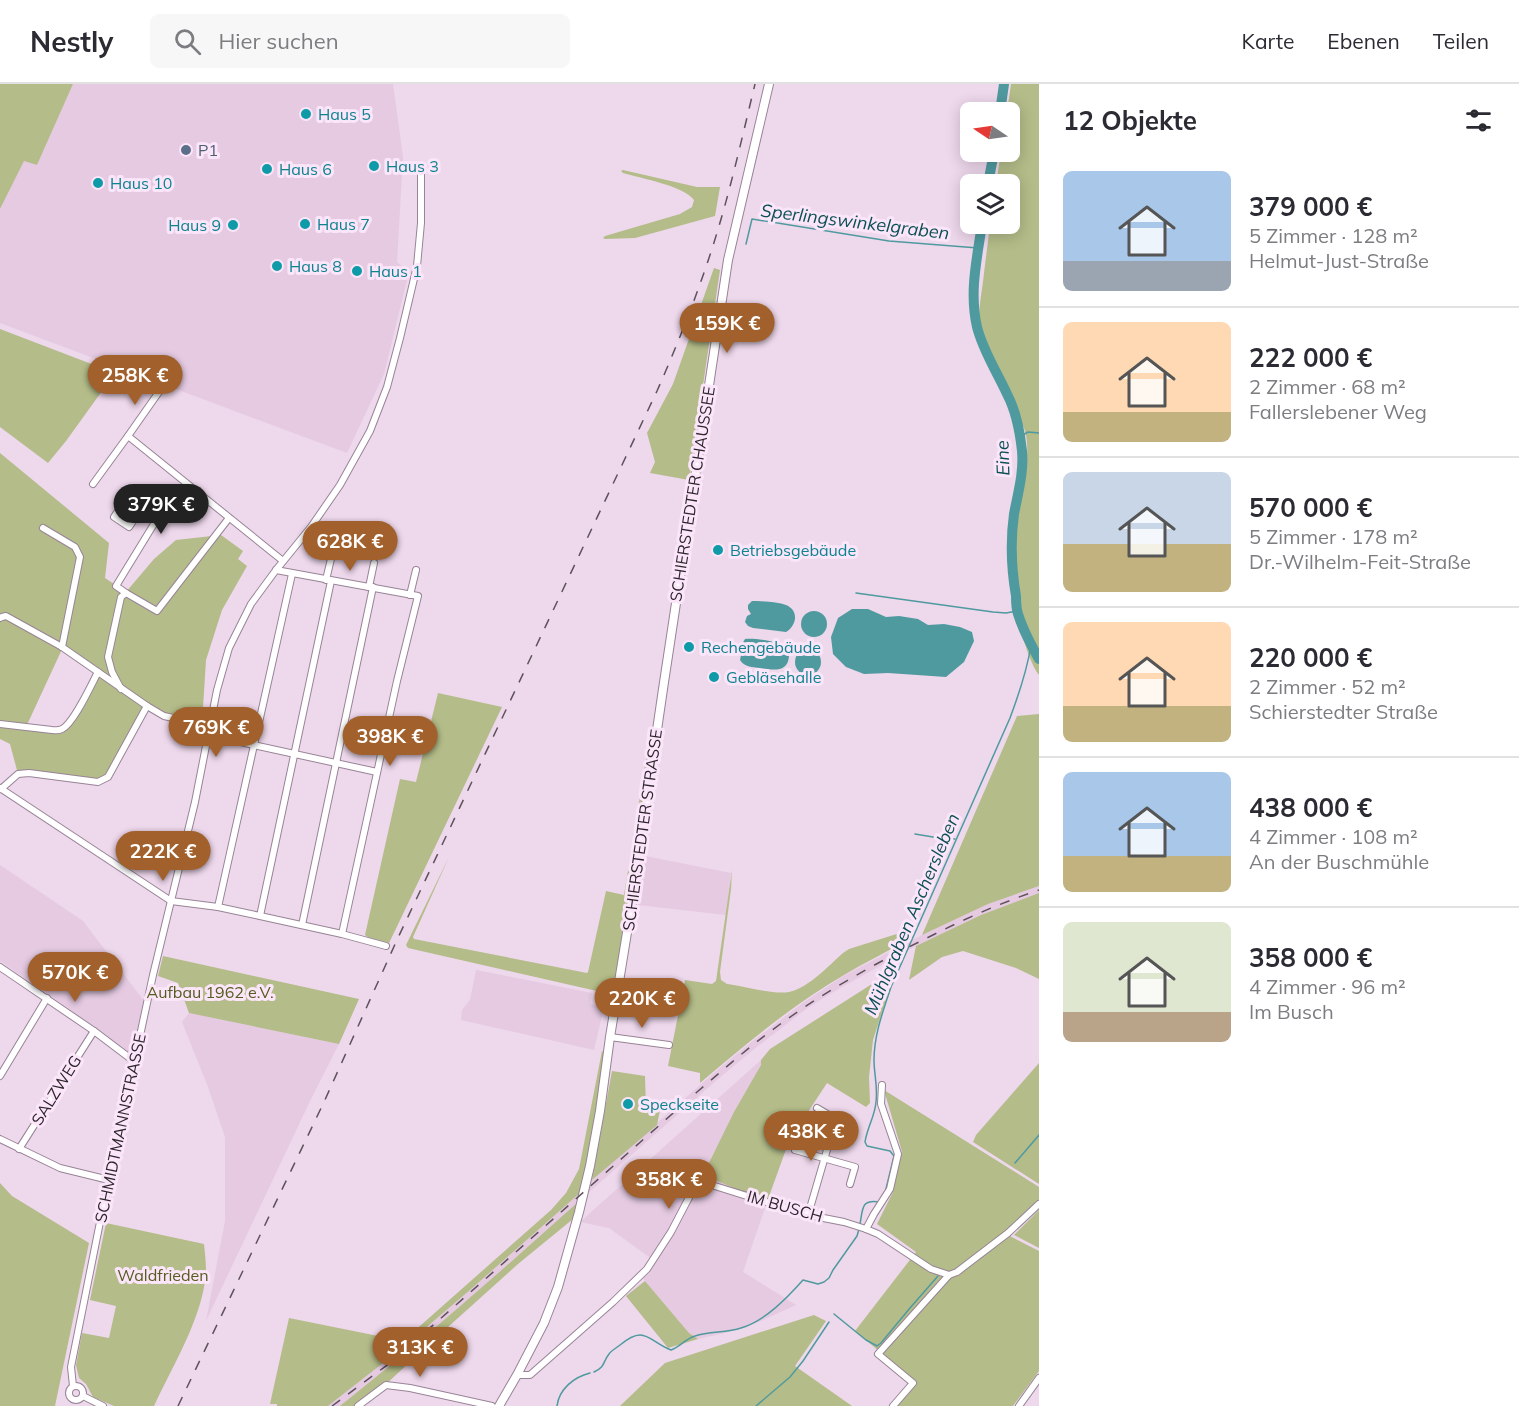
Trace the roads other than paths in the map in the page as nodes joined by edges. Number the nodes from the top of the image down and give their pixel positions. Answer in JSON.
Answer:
{"nodes":[{"id":1,"x":769,"y":84,"type":"edge"},
{"id":2,"x":421,"y":170,"type":"dead end"},
{"id":3,"x":161,"y":389,"type":"dead end"},
{"id":4,"x":128,"y":436,"type":"junction"},
{"id":5,"x":93,"y":484,"type":"dead end"},
{"id":6,"x":129,"y":495,"type":"dead end"},
{"id":7,"x":229,"y":518,"type":"junction"},
{"id":8,"x":43,"y":528,"type":"dead end"},
{"id":9,"x":334,"y":546,"type":"dead end"},
{"id":10,"x":283,"y":561,"type":"junction"},
{"id":11,"x":374,"y":563,"type":"dead end"},
{"id":12,"x":276,"y":570,"type":"junction"},
{"id":13,"x":416,"y":570,"type":"dead end"},
{"id":14,"x":292,"y":574,"type":"junction"},
{"id":15,"x":329,"y":580,"type":"junction"},
{"id":16,"x":371,"y":587,"type":"junction"},
{"id":17,"x":126,"y":592,"type":"junction"},
{"id":18,"x":410,"y":595,"type":"junction"},
{"id":19,"x":0,"y":618,"type":"edge"},
{"id":20,"x":673,"y":622,"type":"joint"},
{"id":21,"x":62,"y":647,"type":"junction"},
{"id":22,"x":98,"y":672,"type":"junction"},
{"id":23,"x":121,"y":689,"type":"junction"},
{"id":24,"x":147,"y":706,"type":"junction"},
{"id":25,"x":0,"y":724,"type":"edge"},
{"id":26,"x":210,"y":726,"type":"junction"},
{"id":27,"x":208,"y":735,"type":"junction"},
{"id":28,"x":253,"y":745,"type":"junction"},
{"id":29,"x":295,"y":754,"type":"junction"},
{"id":30,"x":335,"y":763,"type":"junction"},
{"id":31,"x":377,"y":772,"type":"junction"},
{"id":32,"x":1,"y":789,"type":"edge"},
{"id":33,"x":171,"y":901,"type":"junction"},
{"id":34,"x":218,"y":907,"type":"junction"},
{"id":35,"x":260,"y":916,"type":"junction"},
{"id":36,"x":302,"y":925,"type":"junction"},
{"id":37,"x":342,"y":934,"type":"junction"},
{"id":38,"x":386,"y":946,"type":"dead end"},
{"id":39,"x":0,"y":967,"type":"edge"},
{"id":40,"x":47,"y":998,"type":"junction"},
{"id":41,"x":94,"y":1030,"type":"junction"},
{"id":42,"x":610,"y":1037,"type":"junction"},
{"id":43,"x":669,"y":1045,"type":"dead end"},
{"id":44,"x":135,"y":1062,"type":"junction"},
{"id":45,"x":0,"y":1076,"type":"edge"},
{"id":46,"x":882,"y":1085,"type":"dead end"},
{"id":47,"x":817,"y":1108,"type":"dead end"},
{"id":48,"x":0,"y":1139,"type":"edge"},
{"id":49,"x":19,"y":1149,"type":"junction"},
{"id":50,"x":795,"y":1150,"type":"dead end"},
{"id":51,"x":825,"y":1159,"type":"junction"},
{"id":52,"x":109,"y":1180,"type":"junction"},
{"id":53,"x":850,"y":1184,"type":"dead end"},
{"id":54,"x":1039,"y":1204,"type":"edge"},
{"id":55,"x":808,"y":1215,"type":"junction"},
{"id":56,"x":862,"y":1228,"type":"junction"},
{"id":57,"x":950,"y":1275,"type":"junction"},
{"id":58,"x":517,"y":1376,"type":"junction"},
{"id":59,"x":1039,"y":1378,"type":"edge"},
{"id":60,"x":73,"y":1386,"type":"junction"},
{"id":61,"x":83,"y":1396,"type":"junction"},
{"id":62,"x":70,"y":1398,"type":"junction"},
{"id":63,"x":65,"y":1406,"type":"edge"},
{"id":64,"x":103,"y":1406,"type":"edge"},
{"id":65,"x":358,"y":1406,"type":"edge"},
{"id":66,"x":492,"y":1406,"type":"edge"},
{"id":67,"x":499,"y":1406,"type":"edge"},
{"id":68,"x":893,"y":1406,"type":"edge"},
{"id":69,"x":1018,"y":1406,"type":"edge"}],
"edges":[{"from":1,"to":20,"type":"street","name":"SCHIERSTEDTER CHAUSSEE"},
{"from":2,"to":10,"type":"street","name":"SCHMIDTMANNSTRASSE"},
{"from":3,"to":4,"type":"street"},
{"from":4,"to":5,"type":"street"},
{"from":4,"to":7,"type":"street"},
{"from":6,"to":17,"type":"street"},
{"from":7,"to":10,"type":"street"},
{"from":7,"to":17,"type":"street"},
{"from":8,"to":21,"type":"street"},
{"from":9,"to":15,"type":"street"},
{"from":10,"to":12,"type":"street","name":"SCHMIDTMANNSTRASSE"},
{"from":11,"to":16,"type":"street"},
{"from":12,"to":14,"type":"street"},
{"from":12,"to":26,"type":"street","name":"SCHMIDTMANNSTRASSE"},
{"from":13,"to":18,"type":"street"},
{"from":14,"to":15,"type":"street"},
{"from":14,"to":28,"type":"street"},
{"from":15,"to":16,"type":"street"},
{"from":15,"to":29,"type":"street"},
{"from":16,"to":18,"type":"street"},
{"from":16,"to":30,"type":"street"},
{"from":17,"to":23,"type":"street"},
{"from":18,"to":31,"type":"street"},
{"from":19,"to":21,"type":"street"},
{"from":20,"to":42,"type":"street","name":"SCHIERSTEDTER STRASSE"},
{"from":21,"to":22,"type":"street"},
{"from":22,"to":23,"type":"street"},
{"from":22,"to":25,"type":"street"},
{"from":23,"to":24,"type":"street"},
{"from":24,"to":26,"type":"street"},
{"from":24,"to":32,"type":"street"},
{"from":26,"to":27,"type":"street","name":"SCHMIDTMANNSTRASSE"},
{"from":27,"to":28,"type":"street"},
{"from":27,"to":33,"type":"street","name":"SCHMIDTMANNSTRASSE"},
{"from":28,"to":29,"type":"street"},
{"from":28,"to":34,"type":"street"},
{"from":29,"to":30,"type":"street"},
{"from":29,"to":35,"type":"street"},
{"from":30,"to":31,"type":"street"},
{"from":30,"to":36,"type":"street"},
{"from":31,"to":37,"type":"street"},
{"from":32,"to":33,"type":"street"},
{"from":33,"to":34,"type":"street"},
{"from":33,"to":44,"type":"street","name":"SCHMIDTMANNSTRASSE"},
{"from":34,"to":35,"type":"street"},
{"from":35,"to":36,"type":"street"},
{"from":36,"to":37,"type":"street"},
{"from":37,"to":38,"type":"street"},
{"from":39,"to":40,"type":"street"},
{"from":40,"to":41,"type":"street"},
{"from":40,"to":45,"type":"street"},
{"from":41,"to":44,"type":"street"},
{"from":41,"to":49,"type":"street","name":"SALZWEG"},
{"from":42,"to":43,"type":"street"},
{"from":42,"to":58,"type":"street","name":"SCHIERSTEDTER STRASSE"},
{"from":44,"to":52,"type":"street","name":"SCHMIDTMANNSTRASSE"},
{"from":46,"to":56,"type":"street"},
{"from":47,"to":51,"type":"street"},
{"from":48,"to":49,"type":"street"},
{"from":49,"to":52,"type":"street"},
{"from":50,"to":51,"type":"street"},
{"from":51,"to":53,"type":"street"},
{"from":51,"to":55,"type":"street"},
{"from":52,"to":60,"type":"street","name":"SCHMIDTMANNSTRASSE"},
{"from":54,"to":57,"type":"street"},
{"from":55,"to":56,"type":"street","name":"IM BUSCH"},
{"from":55,"to":58,"type":"street","name":"IM BUSCH"},
{"from":56,"to":57,"type":"street","name":"IM BUSCH"},
{"from":57,"to":68,"type":"street"},
{"from":58,"to":67,"type":"street","name":"SCHIERSTEDTER STRASSE"},
{"from":59,"to":69,"type":"street"},
{"from":60,"to":61,"type":"street"},
{"from":60,"to":62,"type":"street"},
{"from":61,"to":62,"type":"street"},
{"from":61,"to":64,"type":"street"},
{"from":62,"to":63,"type":"street"},
{"from":65,"to":66,"type":"street"}]}
